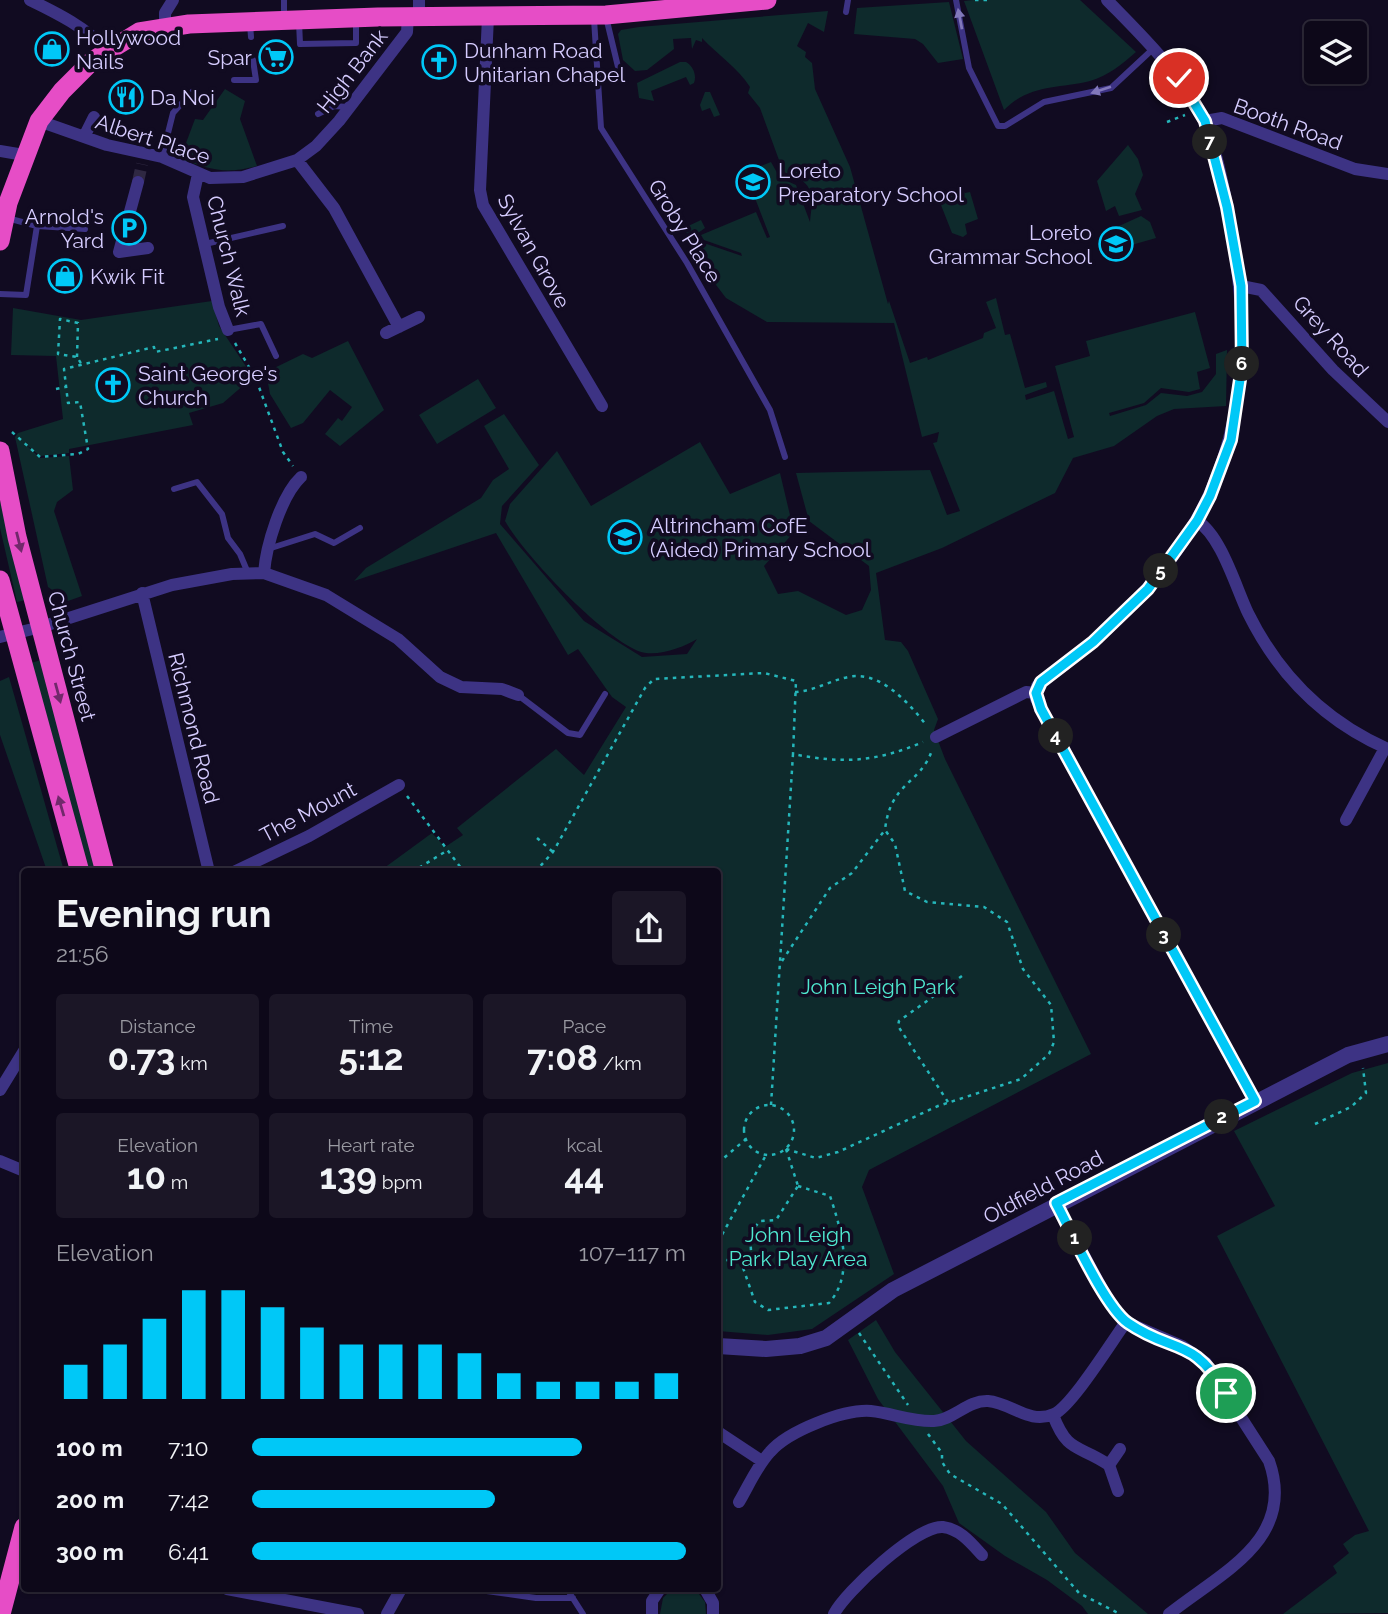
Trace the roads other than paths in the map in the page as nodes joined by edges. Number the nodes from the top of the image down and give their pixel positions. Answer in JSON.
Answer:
{"nodes":[{"id":1,"x":30,"y":0,"type":"edge"},
{"id":2,"x":284,"y":0,"type":"edge"},
{"id":3,"x":767,"y":0,"type":"edge"},
{"id":4,"x":848,"y":0,"type":"edge"},
{"id":5,"x":956,"y":0,"type":"edge"},
{"id":6,"x":1107,"y":0,"type":"edge"},
{"id":7,"x":168,"y":2,"type":"edge"},
{"id":8,"x":510,"y":9,"type":"edge"},
{"id":9,"x":415,"y":10,"type":"edge"},
{"id":10,"x":846,"y":12,"type":"dead end"},
{"id":11,"x":600,"y":15,"type":"junction"},
{"id":12,"x":488,"y":17,"type":"junction"},
{"id":13,"x":292,"y":20,"type":"junction"},
{"id":14,"x":164,"y":27,"type":"junction"},
{"id":15,"x":1154,"y":48,"type":"junction"},
{"id":16,"x":106,"y":50,"type":"junction"},
{"id":17,"x":253,"y":60,"type":"dead end"},
{"id":18,"x":619,"y":71,"type":"dead end"},
{"id":19,"x":234,"y":80,"type":"dead end"},
{"id":20,"x":192,"y":92,"type":"dead end"},
{"id":21,"x":347,"y":107,"type":"junction"},
{"id":22,"x":317,"y":114,"type":"dead end"},
{"id":23,"x":94,"y":117,"type":"dead end"},
{"id":24,"x":39,"y":121,"type":"junction"},
{"id":25,"x":1205,"y":121,"type":"junction"},
{"id":26,"x":84,"y":137,"type":"junction"},
{"id":27,"x":316,"y":146,"type":"joint"},
{"id":28,"x":0,"y":151,"type":"edge"},
{"id":29,"x":24,"y":155,"type":"junction"},
{"id":30,"x":162,"y":157,"type":"junction"},
{"id":31,"x":297,"y":160,"type":"junction"},
{"id":32,"x":198,"y":174,"type":"junction"},
{"id":33,"x":1388,"y":174,"type":"edge"},
{"id":34,"x":138,"y":181,"type":"tunnel mouth"},
{"id":35,"x":5,"y":218,"type":"junction"},
{"id":36,"x":37,"y":226,"type":"junction"},
{"id":37,"x":283,"y":226,"type":"dead end"},
{"id":38,"x":85,"y":229,"type":"dead end"},
{"id":39,"x":0,"y":241,"type":"edge"},
{"id":40,"x":205,"y":244,"type":"junction"},
{"id":41,"x":148,"y":248,"type":"dead end"},
{"id":42,"x":1241,"y":286,"type":"junction"},
{"id":43,"x":0,"y":294,"type":"edge"},
{"id":44,"x":419,"y":317,"type":"dead end"},
{"id":45,"x":399,"y":327,"type":"junction"},
{"id":46,"x":229,"y":333,"type":"joint"},
{"id":47,"x":386,"y":333,"type":"dead end"},
{"id":48,"x":276,"y":356,"type":"dead end"},
{"id":49,"x":602,"y":407,"type":"dead end"},
{"id":50,"x":1388,"y":422,"type":"edge"},
{"id":51,"x":0,"y":451,"type":"edge"},
{"id":52,"x":785,"y":457,"type":"dead end"},
{"id":53,"x":301,"y":477,"type":"road end"},
{"id":54,"x":174,"y":489,"type":"dead end"},
{"id":55,"x":1197,"y":521,"type":"junction"},
{"id":56,"x":360,"y":528,"type":"dead end"},
{"id":57,"x":267,"y":550,"type":"junction"},
{"id":58,"x":248,"y":573,"type":"junction"},
{"id":59,"x":264,"y":573,"type":"junction"},
{"id":60,"x":0,"y":580,"type":"edge"},
{"id":61,"x":142,"y":593,"type":"junction"},
{"id":62,"x":41,"y":627,"type":"junction"},
{"id":63,"x":7,"y":635,"type":"edge"},
{"id":64,"x":1036,"y":693,"type":"junction"},
{"id":65,"x":605,"y":694,"type":"dead end"},
{"id":66,"x":518,"y":695,"type":"joint"},
{"id":67,"x":936,"y":737,"type":"road end"},
{"id":68,"x":1387,"y":748,"type":"edge"},
{"id":69,"x":399,"y":785,"type":"road end"},
{"id":70,"x":1346,"y":820,"type":"dead end"},
{"id":71,"x":79,"y":868,"type":"edge"},
{"id":72,"x":104,"y":868,"type":"edge"},
{"id":73,"x":208,"y":868,"type":"edge"},
{"id":74,"x":242,"y":868,"type":"edge"},
{"id":75,"x":1388,"y":1044,"type":"edge"},
{"id":76,"x":21,"y":1056,"type":"edge"},
{"id":77,"x":0,"y":1090,"type":"edge"},
{"id":78,"x":1255,"y":1101,"type":"junction"},
{"id":79,"x":0,"y":1161,"type":"edge"},
{"id":80,"x":21,"y":1170,"type":"edge"},
{"id":81,"x":1056,"y":1203,"type":"junction"},
{"id":82,"x":1126,"y":1322,"type":"junction"},
{"id":83,"x":721,"y":1346,"type":"edge"},
{"id":84,"x":1053,"y":1415,"type":"junction"},
{"id":85,"x":721,"y":1434,"type":"edge"},
{"id":86,"x":1120,"y":1449,"type":"dead end"},
{"id":87,"x":762,"y":1461,"type":"junction"},
{"id":88,"x":1109,"y":1465,"type":"junction"},
{"id":89,"x":1118,"y":1491,"type":"dead end"},
{"id":90,"x":739,"y":1502,"type":"dead end"},
{"id":91,"x":21,"y":1538,"type":"edge"},
{"id":92,"x":982,"y":1555,"type":"dead end"},
{"id":93,"x":243,"y":1592,"type":"edge"},
{"id":94,"x":399,"y":1592,"type":"edge"},
{"id":95,"x":493,"y":1592,"type":"edge"},
{"id":96,"x":569,"y":1592,"type":"edge"},
{"id":97,"x":707,"y":1592,"type":"edge"},
{"id":98,"x":573,"y":1598,"type":"junction"},
{"id":99,"x":1,"y":1614,"type":"edge"},
{"id":100,"x":358,"y":1614,"type":"edge"},
{"id":101,"x":387,"y":1614,"type":"edge"},
{"id":102,"x":583,"y":1614,"type":"edge"},
{"id":103,"x":713,"y":1614,"type":"edge"},
{"id":104,"x":834,"y":1614,"type":"edge"},
{"id":105,"x":1169,"y":1614,"type":"edge"}],
"edges":[{"from":1,"to":16,"type":"street"},
{"from":2,"to":13,"type":"lane"},
{"from":3,"to":11,"type":"highway"},
{"from":4,"to":10,"type":"lane"},
{"from":15,"to":5,"type":"lane","one_way":true},
{"from":6,"to":15,"type":"street","name":"Booth Road"},
{"from":7,"to":14,"type":"street"},
{"from":8,"to":11,"type":"highway"},
{"from":8,"to":12,"type":"highway"},
{"from":9,"to":12,"type":"highway"},
{"from":9,"to":13,"type":"highway"},
{"from":9,"to":21,"type":"street","name":"High Bank"},
{"from":11,"to":18,"type":"lane"},
{"from":11,"to":52,"type":"lane","name":"Groby Place"},
{"from":12,"to":49,"type":"street","name":"Sylvan Grove"},
{"from":13,"to":14,"type":"highway"},
{"from":14,"to":16,"type":"highway"},
{"from":15,"to":25,"type":"street","name":"Booth Road"},
{"from":16,"to":24,"type":"highway"},
{"from":17,"to":19,"type":"lane"},
{"from":20,"to":30,"type":"lane"},
{"from":21,"to":22,"type":"lane"},
{"from":21,"to":27,"type":"street","name":"High Bank"},
{"from":23,"to":26,"type":"street"},
{"from":24,"to":26,"type":"street","name":"Albert Place"},
{"from":24,"to":29,"type":"highway"},
{"from":25,"to":33,"type":"street","name":"Booth Road"},
{"from":25,"to":42,"type":"street"},
{"from":26,"to":30,"type":"street","name":"Albert Place"},
{"from":27,"to":31,"type":"street","name":"Albert Place"},
{"from":28,"to":29,"type":"street"},
{"from":29,"to":35,"type":"highway"},
{"from":30,"to":32,"type":"street","name":"Albert Place"},
{"from":31,"to":32,"type":"street","name":"Albert Place"},
{"from":31,"to":45,"type":"street"},
{"from":32,"to":40,"type":"street","name":"Church Walk"},
{"from":34,"to":41,"type":"street"},
{"from":35,"to":36,"type":"lane"},
{"from":35,"to":39,"type":"highway"},
{"from":36,"to":38,"type":"lane"},
{"from":36,"to":43,"type":"lane"},
{"from":37,"to":40,"type":"lane"},
{"from":40,"to":46,"type":"street","name":"Church Walk"},
{"from":42,"to":50,"type":"street","name":"Grey Road"},
{"from":42,"to":55,"type":"street"},
{"from":44,"to":45,"type":"street"},
{"from":45,"to":47,"type":"street"},
{"from":46,"to":48,"type":"lane"},
{"from":51,"to":62,"type":"highway","name":"Church Street","one_way":true},
{"from":53,"to":57,"type":"street"},
{"from":54,"to":58,"type":"lane"},
{"from":55,"to":64,"type":"street"},
{"from":55,"to":68,"type":"street"},
{"from":56,"to":57,"type":"lane"},
{"from":57,"to":59,"type":"street"},
{"from":58,"to":59,"type":"street"},
{"from":58,"to":61,"type":"street"},
{"from":59,"to":66,"type":"street"},
{"from":60,"to":63,"type":"highway"},
{"from":61,"to":62,"type":"street"},
{"from":61,"to":73,"type":"street","name":"Richmond Road"},
{"from":62,"to":63,"type":"street"},
{"from":62,"to":72,"type":"highway","name":"Church Street","one_way":true},
{"from":71,"to":63,"type":"highway","one_way":true},
{"from":64,"to":67,"type":"street"},
{"from":64,"to":78,"type":"street"},
{"from":65,"to":66,"type":"lane"},
{"from":68,"to":70,"type":"street"},
{"from":69,"to":74,"type":"street","name":"The Mount"},
{"from":75,"to":78,"type":"street","name":"Oldfield Road"},
{"from":76,"to":77,"type":"street"},
{"from":78,"to":81,"type":"street","name":"Oldfield Road"},
{"from":79,"to":80,"type":"street"},
{"from":81,"to":82,"type":"street"},
{"from":81,"to":83,"type":"street","name":"Oldfield Road"},
{"from":82,"to":84,"type":"street"},
{"from":82,"to":105,"type":"street"},
{"from":84,"to":87,"type":"street"},
{"from":84,"to":88,"type":"street"},
{"from":85,"to":87,"type":"street"},
{"from":86,"to":88,"type":"street"},
{"from":87,"to":90,"type":"street"},
{"from":88,"to":89,"type":"street"},
{"from":91,"to":99,"type":"highway"},
{"from":92,"to":104,"type":"street"},
{"from":93,"to":100,"type":"street"},
{"from":94,"to":101,"type":"street"},
{"from":95,"to":98,"type":"lane"},
{"from":96,"to":98,"type":"lane"},
{"from":97,"to":103,"type":"street"},
{"from":98,"to":102,"type":"lane"}]}
